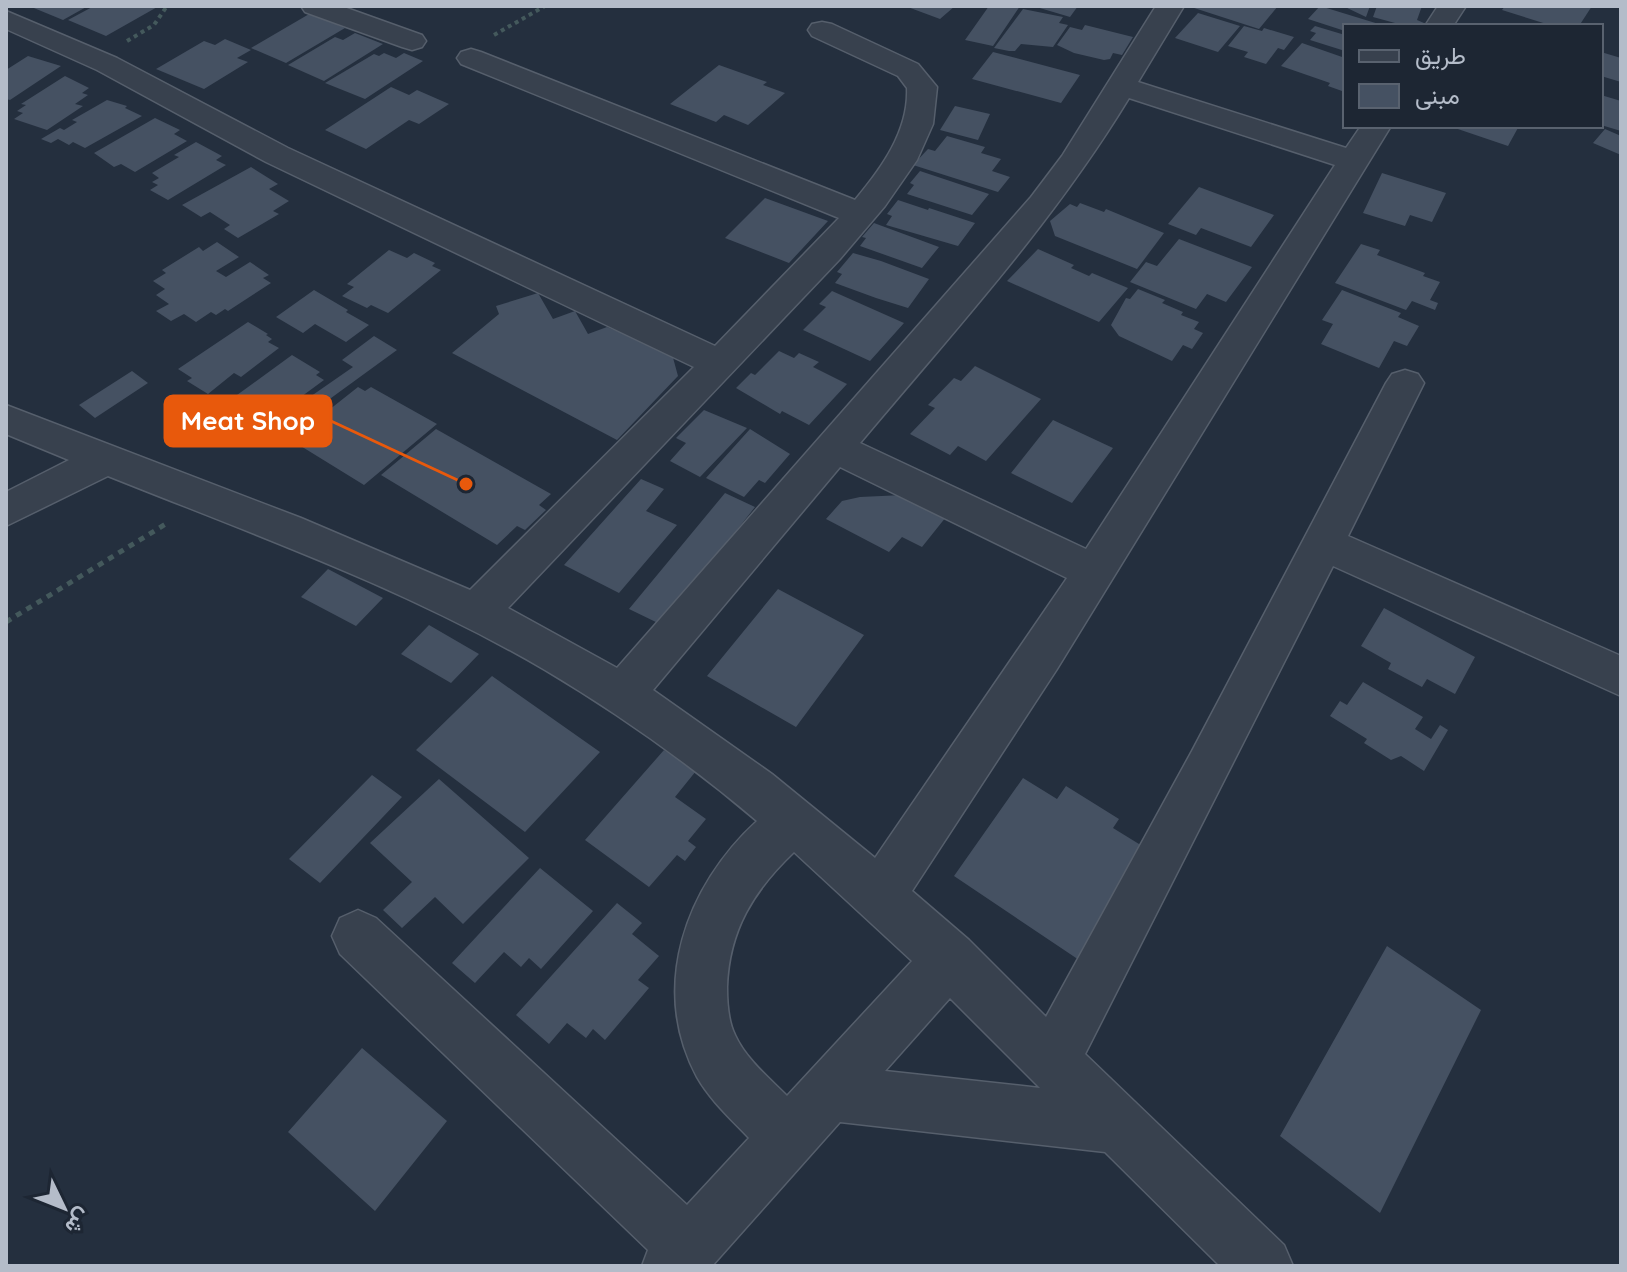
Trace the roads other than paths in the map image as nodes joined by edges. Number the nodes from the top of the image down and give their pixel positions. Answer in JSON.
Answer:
{"nodes":[{"id":1,"x":315,"y":6,"type":"edge"},
{"id":2,"x":1170,"y":6,"type":"edge"},
{"id":3,"x":1452,"y":6,"type":"edge"},
{"id":4,"x":6,"y":19,"type":"edge"},
{"id":5,"x":1440,"y":24,"type":"edge"},
{"id":6,"x":822,"y":30,"type":"dead end"},
{"id":7,"x":412,"y":41,"type":"dead end"},
{"id":8,"x":476,"y":60,"type":"road end"},
{"id":9,"x":1119,"y":85,"type":"junction"},
{"id":10,"x":1375,"y":128,"type":"edge"},
{"id":11,"x":1354,"y":161,"type":"junction"},
{"id":12,"x":859,"y":214,"type":"junction"},
{"id":13,"x":720,"y":364,"type":"junction"},
{"id":14,"x":1405,"y":383,"type":"dead end"},
{"id":15,"x":6,"y":419,"type":"edge"},
{"id":16,"x":833,"y":447,"type":"junction"},
{"id":17,"x":104,"y":460,"type":"junction"},
{"id":18,"x":6,"y":510,"type":"edge"},
{"id":19,"x":1324,"y":544,"type":"junction"},
{"id":20,"x":1094,"y":572,"type":"junction"},
{"id":21,"x":477,"y":612,"type":"junction"},
{"id":22,"x":1621,"y":677,"type":"edge"},
{"id":23,"x":622,"y":694,"type":"junction"},
{"id":24,"x":792,"y":820,"type":"junction"},
{"id":25,"x":880,"y":894,"type":"junction"},
{"id":26,"x":358,"y":936,"type":"dead end"},
{"id":27,"x":950,"y":959,"type":"junction"},
{"id":28,"x":1052,"y":1060,"type":"junction"},
{"id":29,"x":827,"y":1093,"type":"junction"},
{"id":30,"x":1119,"y":1125,"type":"junction"},
{"id":31,"x":787,"y":1136,"type":"junction"},
{"id":32,"x":680,"y":1256,"type":"edge"},
{"id":33,"x":1263,"y":1266,"type":"edge"}],
"edges":[{"from":1,"to":7,"type":"street"},
{"from":2,"to":9,"type":"street"},
{"from":3,"to":5,"type":"street"},
{"from":4,"to":13,"type":"street"},
{"from":6,"to":12,"type":"street"},
{"from":8,"to":12,"type":"street"},
{"from":9,"to":11,"type":"street"},
{"from":9,"to":16,"type":"street"},
{"from":10,"to":11,"type":"street"},
{"from":11,"to":20,"type":"street"},
{"from":12,"to":13,"type":"street"},
{"from":13,"to":21,"type":"street"},
{"from":14,"to":19,"type":"street"},
{"from":15,"to":17,"type":"street"},
{"from":16,"to":20,"type":"street"},
{"from":16,"to":23,"type":"street"},
{"from":17,"to":18,"type":"street"},
{"from":17,"to":21,"type":"street"},
{"from":19,"to":22,"type":"street"},
{"from":19,"to":28,"type":"street"},
{"from":20,"to":25,"type":"street"},
{"from":21,"to":23,"type":"street"},
{"from":23,"to":24,"type":"street"},
{"from":24,"to":25,"type":"street"},
{"from":24,"to":31,"type":"street"},
{"from":25,"to":27,"type":"street"},
{"from":26,"to":32,"type":"street"},
{"from":27,"to":28,"type":"street"},
{"from":27,"to":29,"type":"street"},
{"from":28,"to":30,"type":"street"},
{"from":29,"to":30,"type":"street"},
{"from":29,"to":31,"type":"street"},
{"from":30,"to":33,"type":"street"},
{"from":31,"to":32,"type":"street"}]}
